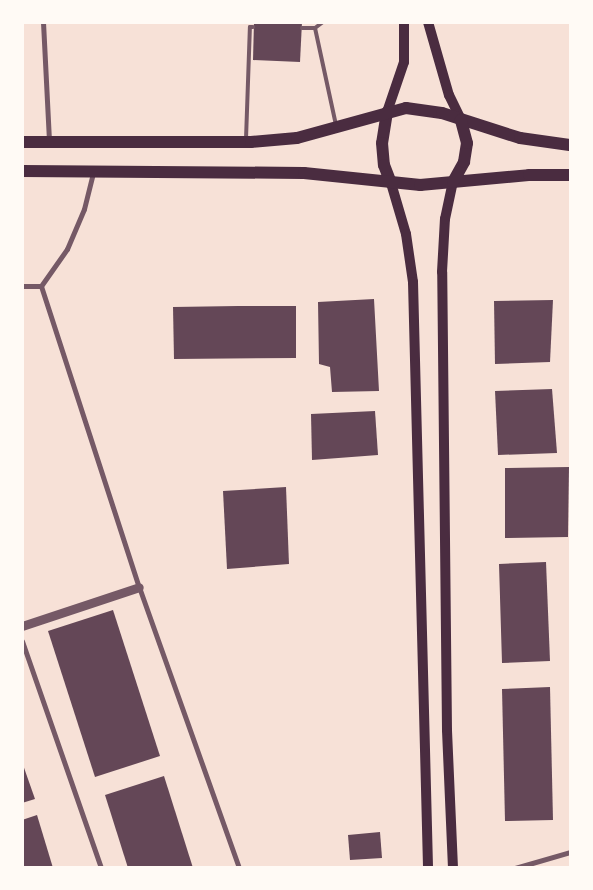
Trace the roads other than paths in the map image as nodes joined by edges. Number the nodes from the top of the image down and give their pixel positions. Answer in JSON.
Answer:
{"nodes":[{"id":1,"x":43,"y":22,"type":"edge"},
{"id":2,"x":323,"y":22,"type":"edge"},
{"id":3,"x":404,"y":22,"type":"edge"},
{"id":4,"x":428,"y":22,"type":"edge"},
{"id":5,"x":254,"y":27,"type":"dead end"},
{"id":6,"x":302,"y":28,"type":"dead end"},
{"id":7,"x":315,"y":28,"type":"junction"},
{"id":8,"x":387,"y":112,"type":"junction"},
{"id":9,"x":461,"y":120,"type":"junction"},
{"id":10,"x":337,"y":127,"type":"junction"},
{"id":11,"x":22,"y":142,"type":"edge"},
{"id":12,"x":49,"y":142,"type":"junction"},
{"id":13,"x":246,"y":142,"type":"junction"},
{"id":14,"x":570,"y":145,"type":"edge"},
{"id":15,"x":22,"y":171,"type":"edge"},
{"id":16,"x":93,"y":172,"type":"junction"},
{"id":17,"x":570,"y":176,"type":"edge"},
{"id":18,"x":454,"y":182,"type":"junction"},
{"id":19,"x":391,"y":183,"type":"junction"},
{"id":20,"x":22,"y":286,"type":"edge"},
{"id":21,"x":41,"y":286,"type":"junction"},
{"id":22,"x":139,"y":587,"type":"junction"},
{"id":23,"x":22,"y":626,"type":"edge"},
{"id":24,"x":22,"y":641,"type":"edge"},
{"id":25,"x":570,"y":852,"type":"edge"},
{"id":26,"x":428,"y":867,"type":"edge"},
{"id":27,"x":101,"y":868,"type":"edge"},
{"id":28,"x":238,"y":868,"type":"edge"},
{"id":29,"x":453,"y":868,"type":"edge"},
{"id":30,"x":515,"y":868,"type":"edge"}],
"edges":[{"from":1,"to":12,"type":"street"},
{"from":2,"to":7,"type":"lane"},
{"from":3,"to":8,"type":"main road"},
{"from":4,"to":9,"type":"main road"},
{"from":5,"to":13,"type":"lane"},
{"from":6,"to":7,"type":"lane"},
{"from":7,"to":10,"type":"lane"},
{"from":8,"to":9,"type":"main road"},
{"from":8,"to":10,"type":"main road"},
{"from":8,"to":19,"type":"main road"},
{"from":9,"to":14,"type":"main road"},
{"from":9,"to":18,"type":"main road"},
{"from":10,"to":13,"type":"main road"},
{"from":11,"to":12,"type":"main road"},
{"from":12,"to":13,"type":"main road"},
{"from":15,"to":16,"type":"main road"},
{"from":16,"to":19,"type":"main road"},
{"from":16,"to":21,"type":"street"},
{"from":17,"to":18,"type":"main road"},
{"from":18,"to":19,"type":"main road"},
{"from":18,"to":29,"type":"main road"},
{"from":19,"to":26,"type":"main road"},
{"from":20,"to":21,"type":"street"},
{"from":21,"to":22,"type":"street"},
{"from":22,"to":23,"type":"street"},
{"from":22,"to":28,"type":"street"},
{"from":24,"to":27,"type":"street"},
{"from":25,"to":30,"type":"street"}]}
